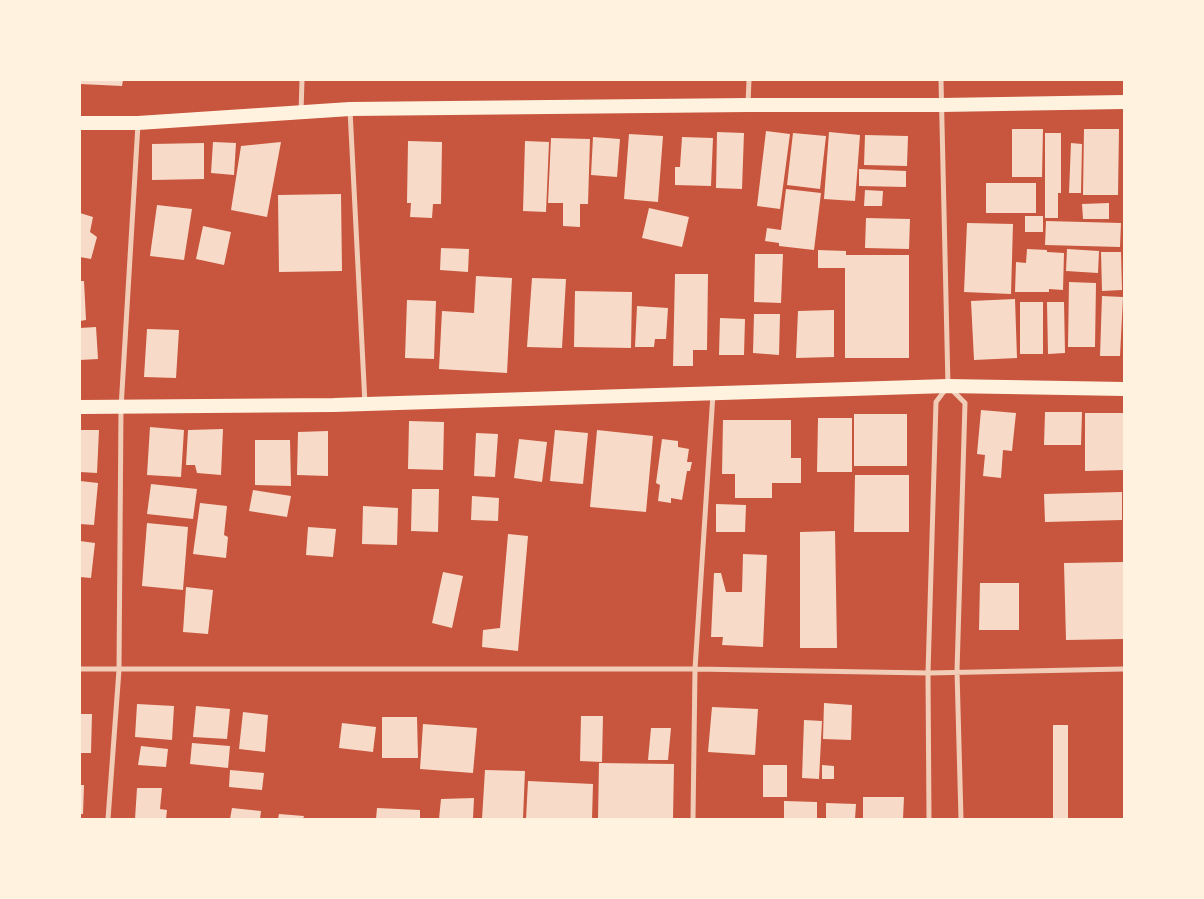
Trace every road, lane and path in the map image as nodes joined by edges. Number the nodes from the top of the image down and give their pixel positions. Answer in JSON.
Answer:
{"nodes":[{"id":1,"x":302,"y":80,"type":"edge"},
{"id":2,"x":749,"y":80,"type":"edge"},
{"id":3,"x":941,"y":80,"type":"edge"},
{"id":4,"x":1124,"y":102,"type":"edge"},
{"id":5,"x":748,"y":105,"type":"junction"},
{"id":6,"x":941,"y":106,"type":"junction"},
{"id":7,"x":350,"y":109,"type":"junction"},
{"id":8,"x":301,"y":112,"type":"junction"},
{"id":9,"x":80,"y":123,"type":"edge"},
{"id":10,"x":138,"y":123,"type":"junction"},
{"id":11,"x":948,"y":386,"type":"junction"},
{"id":12,"x":1124,"y":389,"type":"edge"},
{"id":13,"x":713,"y":393,"type":"junction"},
{"id":14,"x":365,"y":404,"type":"junction"},
{"id":15,"x":80,"y":407,"type":"edge"},
{"id":16,"x":121,"y":408,"type":"junction"},
{"id":17,"x":80,"y":669,"type":"edge"},
{"id":18,"x":1124,"y":669,"type":"edge"},
{"id":19,"x":119,"y":670,"type":"junction"},
{"id":20,"x":695,"y":670,"type":"junction"},
{"id":21,"x":958,"y":671,"type":"junction"},
{"id":22,"x":928,"y":673,"type":"junction"},
{"id":23,"x":108,"y":819,"type":"edge"},
{"id":24,"x":694,"y":819,"type":"edge"},
{"id":25,"x":928,"y":819,"type":"edge"},
{"id":26,"x":960,"y":819,"type":"edge"}],
"edges":[{"from":1,"to":8,"type":"street"},
{"from":2,"to":5,"type":"street"},
{"from":3,"to":6,"type":"street"},
{"from":4,"to":6,"type":"highway"},
{"from":5,"to":6,"type":"highway"},
{"from":5,"to":7,"type":"highway"},
{"from":6,"to":11,"type":"street"},
{"from":7,"to":8,"type":"highway"},
{"from":7,"to":14,"type":"street"},
{"from":8,"to":10,"type":"highway"},
{"from":9,"to":10,"type":"highway"},
{"from":10,"to":16,"type":"street"},
{"from":11,"to":12,"type":"highway"},
{"from":11,"to":13,"type":"highway"},
{"from":11,"to":21,"type":"street"},
{"from":11,"to":22,"type":"street"},
{"from":13,"to":14,"type":"highway"},
{"from":13,"to":20,"type":"street"},
{"from":14,"to":16,"type":"highway"},
{"from":15,"to":16,"type":"highway"},
{"from":16,"to":19,"type":"street"},
{"from":17,"to":19,"type":"street"},
{"from":18,"to":21,"type":"street"},
{"from":19,"to":20,"type":"street"},
{"from":19,"to":23,"type":"street"},
{"from":20,"to":22,"type":"street"},
{"from":20,"to":24,"type":"street"},
{"from":21,"to":22,"type":"street"},
{"from":21,"to":26,"type":"street"},
{"from":22,"to":25,"type":"street"}]}
